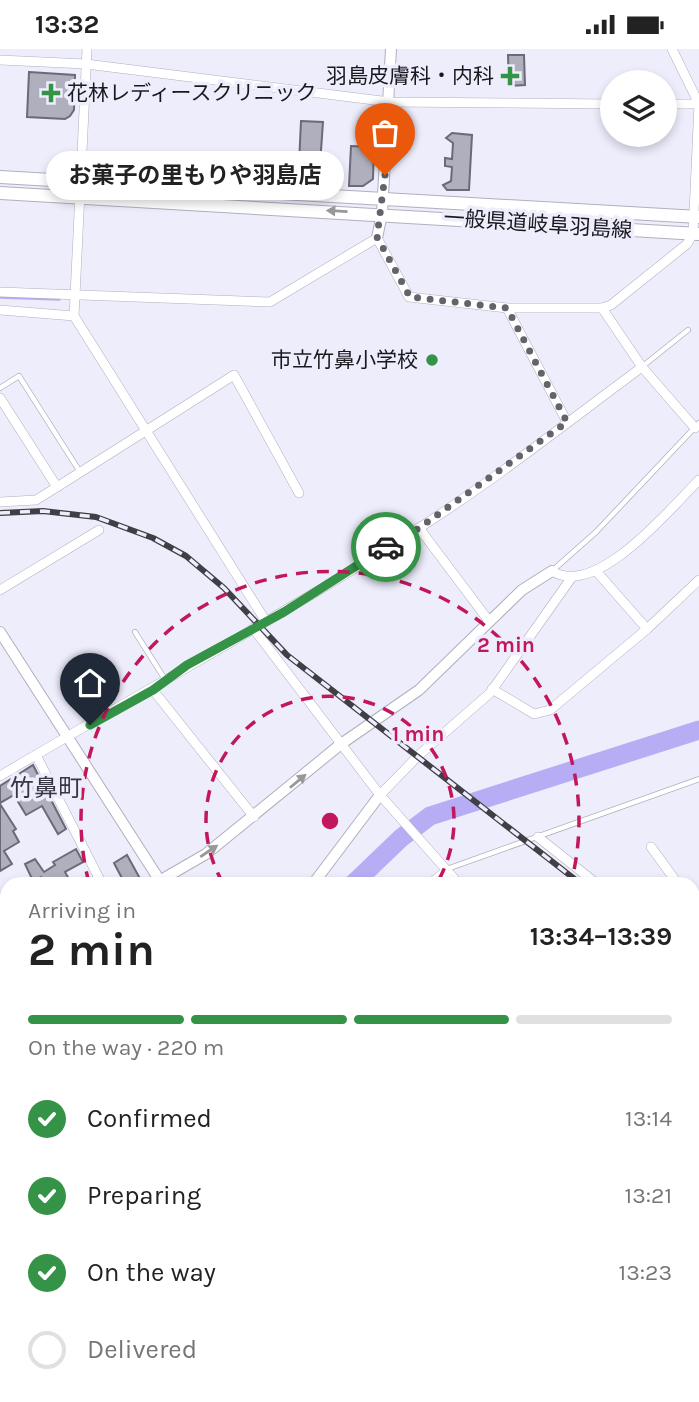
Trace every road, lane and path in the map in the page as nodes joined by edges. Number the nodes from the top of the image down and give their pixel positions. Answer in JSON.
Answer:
{"nodes":[{"id":1,"x":87,"y":49,"type":"edge"},
{"id":2,"x":391,"y":49,"type":"edge"},
{"id":3,"x":672,"y":49,"type":"edge"},
{"id":4,"x":0,"y":60,"type":"edge"},
{"id":5,"x":86,"y":64,"type":"junction"},
{"id":6,"x":390,"y":102,"type":"junction"},
{"id":7,"x":600,"y":104,"type":"edge"},
{"id":8,"x":677,"y":104,"type":"edge"},
{"id":9,"x":699,"y":104,"type":"edge"},
{"id":10,"x":697,"y":165,"type":"edge"},
{"id":11,"x":0,"y":177,"type":"edge"},
{"id":12,"x":79,"y":182,"type":"junction"},
{"id":13,"x":0,"y":193,"type":"edge"},
{"id":14,"x":79,"y":197,"type":"junction"},
{"id":15,"x":383,"y":199,"type":"junction"},
{"id":16,"x":382,"y":214,"type":"junction"},
{"id":17,"x":696,"y":217,"type":"edge"},
{"id":18,"x":696,"y":234,"type":"edge"},
{"id":19,"x":377,"y":237,"type":"junction"},
{"id":20,"x":0,"y":292,"type":"edge"},
{"id":21,"x":74,"y":296,"type":"junction"},
{"id":22,"x":507,"y":308,"type":"junction"},
{"id":23,"x":602,"y":308,"type":"junction"},
{"id":24,"x":0,"y":310,"type":"edge"},
{"id":25,"x":74,"y":316,"type":"junction"},
{"id":26,"x":688,"y":330,"type":"dead end"},
{"id":27,"x":642,"y":367,"type":"junction"},
{"id":28,"x":0,"y":388,"type":"edge"},
{"id":29,"x":0,"y":398,"type":"edge"},
{"id":30,"x":567,"y":422,"type":"junction"},
{"id":31,"x":697,"y":426,"type":"edge"},
{"id":32,"x":146,"y":430,"type":"junction"},
{"id":33,"x":80,"y":472,"type":"junction"},
{"id":34,"x":699,"y":481,"type":"edge"},
{"id":35,"x":57,"y":487,"type":"junction"},
{"id":36,"x":299,"y":493,"type":"dead end"},
{"id":37,"x":0,"y":502,"type":"edge"},
{"id":38,"x":419,"y":528,"type":"junction"},
{"id":39,"x":99,"y":530,"type":"dead end"},
{"id":40,"x":552,"y":571,"type":"junction"},
{"id":41,"x":597,"y":572,"type":"junction"},
{"id":42,"x":572,"y":577,"type":"junction"},
{"id":43,"x":699,"y":580,"type":"edge"},
{"id":44,"x":0,"y":590,"type":"edge"},
{"id":45,"x":265,"y":620,"type":"junction"},
{"id":46,"x":489,"y":621,"type":"junction"},
{"id":47,"x":253,"y":628,"type":"junction"},
{"id":48,"x":647,"y":629,"type":"junction"},
{"id":49,"x":0,"y":632,"type":"edge"},
{"id":50,"x":135,"y":632,"type":"dead end"},
{"id":51,"x":166,"y":681,"type":"junction"},
{"id":52,"x":492,"y":689,"type":"junction"},
{"id":53,"x":153,"y":690,"type":"junction"},
{"id":54,"x":68,"y":737,"type":"junction"},
{"id":55,"x":341,"y":744,"type":"junction"},
{"id":56,"x":36,"y":755,"type":"junction"},
{"id":57,"x":0,"y":776,"type":"edge"},
{"id":58,"x":699,"y":779,"type":"edge"},
{"id":59,"x":380,"y":795,"type":"junction"},
{"id":60,"x":254,"y":817,"type":"junction"},
{"id":61,"x":538,"y":837,"type":"junction"},
{"id":62,"x":651,"y":847,"type":"dead end"},
{"id":63,"x":446,"y":870,"type":"junction"},
{"id":64,"x":98,"y":877,"type":"edge"},
{"id":65,"x":154,"y":877,"type":"edge"},
{"id":66,"x":168,"y":877,"type":"edge"},
{"id":67,"x":318,"y":877,"type":"edge"},
{"id":68,"x":438,"y":877,"type":"edge"},
{"id":69,"x":452,"y":877,"type":"edge"},
{"id":70,"x":588,"y":877,"type":"edge"},
{"id":71,"x":673,"y":877,"type":"edge"}],
"edges":[{"from":1,"to":5,"type":"street"},
{"from":2,"to":6,"type":"street"},
{"from":3,"to":9,"type":"street"},
{"from":4,"to":5,"type":"street"},
{"from":5,"to":6,"type":"street"},
{"from":5,"to":12,"type":"street"},
{"from":6,"to":7,"type":"street"},
{"from":6,"to":15,"type":"street"},
{"from":8,"to":9,"type":"street"},
{"from":9,"to":10,"type":"street"},
{"from":10,"to":17,"type":"street"},
{"from":11,"to":12,"type":"main road","name":"一般県道岐阜羽島線"},
{"from":12,"to":14,"type":"street"},
{"from":12,"to":15,"type":"main road","name":"一般県道岐阜羽島線"},
{"from":13,"to":14,"type":"main road","name":"一般県道岐阜羽島線"},
{"from":16,"to":14,"type":"main road","name":"一般県道岐阜羽島線","one_way":true},
{"from":14,"to":21,"type":"street"},
{"from":15,"to":16,"type":"street"},
{"from":15,"to":17,"type":"main road","name":"一般県道岐阜羽島線"},
{"from":16,"to":18,"type":"main road","name":"一般県道岐阜羽島線"},
{"from":16,"to":19,"type":"street"},
{"from":17,"to":18,"type":"street"},
{"from":18,"to":23,"type":"street"},
{"from":19,"to":21,"type":"street"},
{"from":19,"to":22,"type":"street"},
{"from":20,"to":21,"type":"street"},
{"from":21,"to":25,"type":"street"},
{"from":22,"to":23,"type":"street"},
{"from":22,"to":30,"type":"street"},
{"from":23,"to":27,"type":"street"},
{"from":24,"to":25,"type":"street"},
{"from":25,"to":32,"type":"street"},
{"from":26,"to":27,"type":"lane"},
{"from":27,"to":30,"type":"street"},
{"from":27,"to":31,"type":"street"},
{"from":28,"to":33,"type":"lane"},
{"from":29,"to":35,"type":"street"},
{"from":30,"to":38,"type":"street"},
{"from":31,"to":40,"type":"lane"},
{"from":32,"to":33,"type":"street"},
{"from":32,"to":36,"type":"street"},
{"from":32,"to":45,"type":"street"},
{"from":33,"to":35,"type":"street"},
{"from":34,"to":41,"type":"street"},
{"from":35,"to":37,"type":"street"},
{"from":38,"to":45,"type":"street"},
{"from":38,"to":46,"type":"street"},
{"from":39,"to":44,"type":"street"},
{"from":40,"to":42,"type":"street"},
{"from":40,"to":46,"type":"street"},
{"from":41,"to":42,"type":"street"},
{"from":41,"to":48,"type":"street"},
{"from":42,"to":52,"type":"street"},
{"from":43,"to":48,"type":"street"},
{"from":45,"to":47,"type":"street"},
{"from":46,"to":55,"type":"street"},
{"from":47,"to":51,"type":"street"},
{"from":47,"to":55,"type":"street"},
{"from":48,"to":52,"type":"street"},
{"from":49,"to":54,"type":"street"},
{"from":50,"to":51,"type":"lane"},
{"from":51,"to":53,"type":"street"},
{"from":52,"to":59,"type":"street"},
{"from":53,"to":54,"type":"street"},
{"from":53,"to":60,"type":"street"},
{"from":54,"to":56,"type":"street"},
{"from":54,"to":65,"type":"street"},
{"from":55,"to":59,"type":"street"},
{"from":60,"to":55,"type":"street","one_way":true},
{"from":56,"to":57,"type":"street"},
{"from":56,"to":64,"type":"street"},
{"from":58,"to":61,"type":"lane"},
{"from":59,"to":63,"type":"street"},
{"from":59,"to":67,"type":"street"},
{"from":66,"to":60,"type":"street","one_way":true},
{"from":61,"to":63,"type":"lane"},
{"from":61,"to":70,"type":"street"},
{"from":62,"to":71,"type":"street"},
{"from":63,"to":68,"type":"street"},
{"from":63,"to":69,"type":"street"}]}
